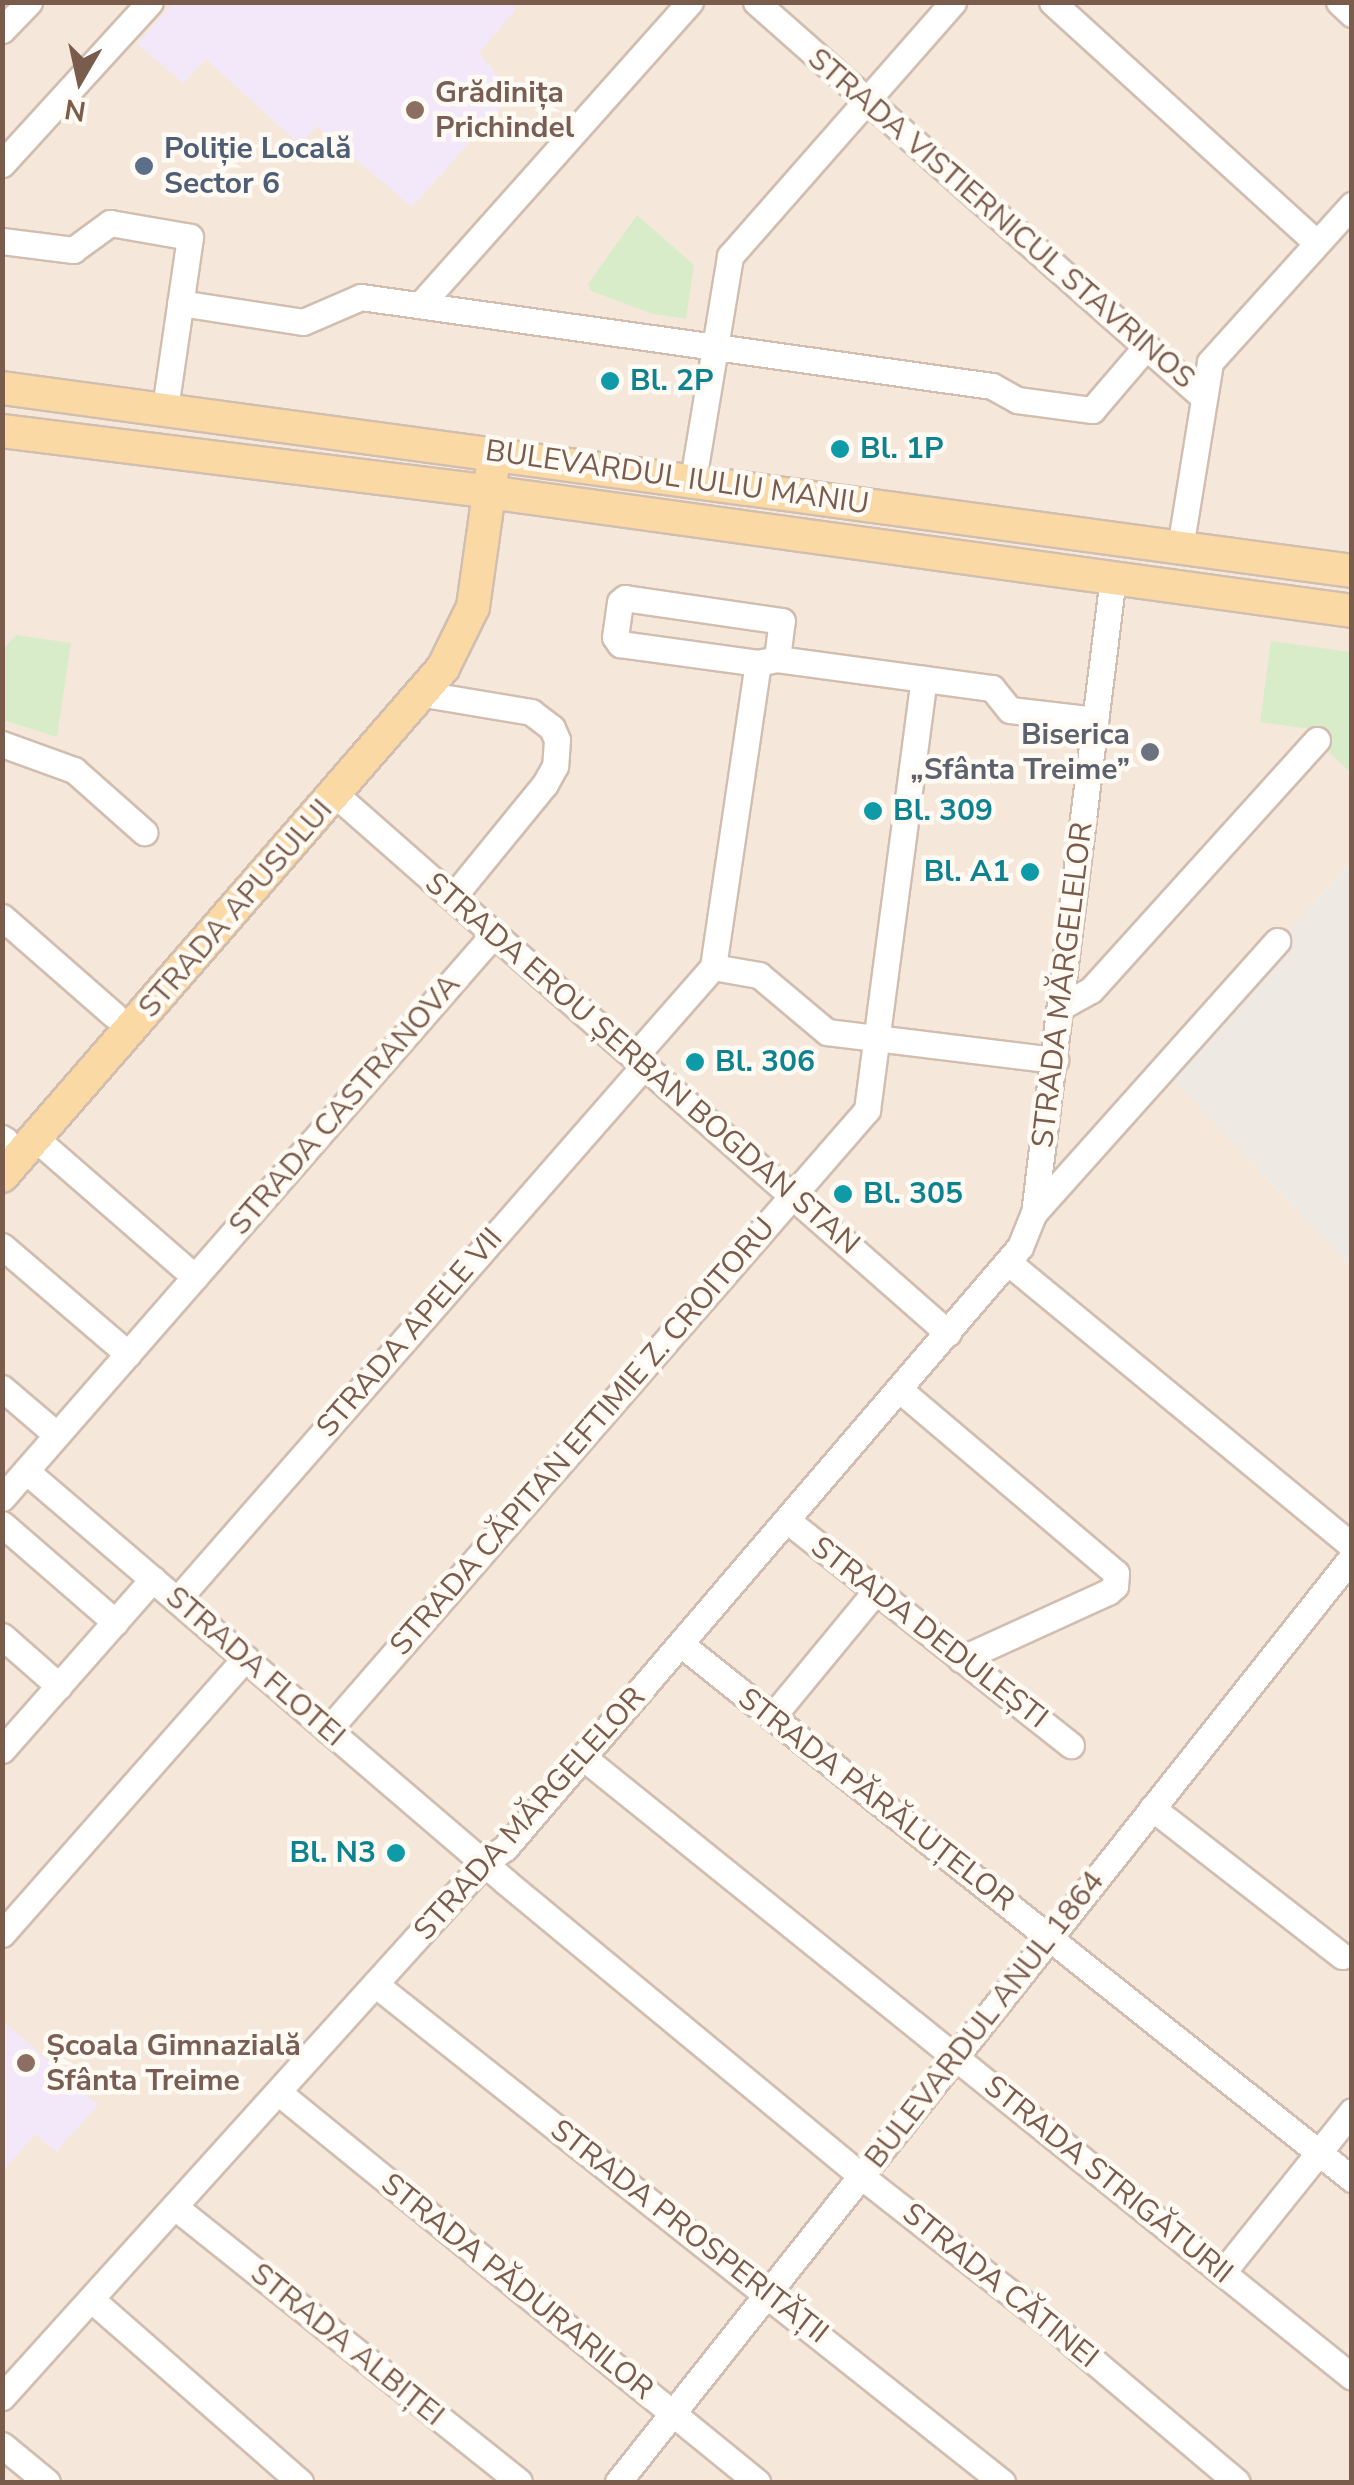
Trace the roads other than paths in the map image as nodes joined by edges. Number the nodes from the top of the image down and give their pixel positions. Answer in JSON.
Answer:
{"nodes":[{"id":1,"x":29,"y":2,"type":"edge"},
{"id":2,"x":150,"y":2,"type":"edge"},
{"id":3,"x":690,"y":2,"type":"edge"},
{"id":4,"x":756,"y":2,"type":"edge"},
{"id":5,"x":953,"y":2,"type":"edge"},
{"id":6,"x":1052,"y":2,"type":"edge"},
{"id":7,"x":1339,"y":2,"type":"edge"},
{"id":8,"x":1352,"y":14,"type":"edge"},
{"id":9,"x":2,"y":30,"type":"edge"},
{"id":10,"x":866,"y":100,"type":"junction"},
{"id":11,"x":2,"y":164,"type":"edge"},
{"id":12,"x":1352,"y":205,"type":"edge"},
{"id":13,"x":2,"y":241,"type":"edge"},
{"id":14,"x":1316,"y":242,"type":"junction"},
{"id":15,"x":180,"y":304,"type":"junction"},
{"id":16,"x":420,"y":305,"type":"junction"},
{"id":17,"x":713,"y":346,"type":"junction"},
{"id":18,"x":1146,"y":347,"type":"junction"},
{"id":19,"x":2,"y":388,"type":"edge"},
{"id":20,"x":1202,"y":396,"type":"junction"},
{"id":21,"x":165,"y":409,"type":"junction"},
{"id":22,"x":2,"y":430,"type":"edge"},
{"id":23,"x":494,"y":453,"type":"junction"},
{"id":24,"x":693,"y":480,"type":"junction"},
{"id":25,"x":489,"y":492,"type":"junction"},
{"id":26,"x":1180,"y":548,"type":"junction"},
{"id":27,"x":1352,"y":571,"type":"edge"},
{"id":28,"x":1113,"y":577,"type":"junction"},
{"id":29,"x":1352,"y":611,"type":"edge"},
{"id":30,"x":768,"y":661,"type":"junction"},
{"id":31,"x":924,"y":679,"type":"junction"},
{"id":32,"x":416,"y":687,"type":"junction"},
{"id":33,"x":1095,"y":720,"type":"junction"},
{"id":34,"x":1318,"y":740,"type":"dead end"},
{"id":35,"x":2,"y":744,"type":"edge"},
{"id":36,"x":328,"y":787,"type":"junction"},
{"id":37,"x":144,"y":832,"type":"dead end"},
{"id":38,"x":453,"y":897,"type":"junction"},
{"id":39,"x":2,"y":917,"type":"edge"},
{"id":40,"x":494,"y":934,"type":"junction"},
{"id":41,"x":1277,"y":941,"type":"dead end"},
{"id":42,"x":714,"y":967,"type":"junction"},
{"id":43,"x":1062,"y":1006,"type":"junction"},
{"id":44,"x":114,"y":1014,"type":"junction"},
{"id":45,"x":877,"y":1039,"type":"junction"},
{"id":46,"x":1055,"y":1060,"type":"junction"},
{"id":47,"x":639,"y":1062,"type":"junction"},
{"id":48,"x":13,"y":1137,"type":"edge"},
{"id":49,"x":2,"y":1176,"type":"edge"},
{"id":50,"x":793,"y":1197,"type":"junction"},
{"id":51,"x":1034,"y":1213,"type":"junction"},
{"id":52,"x":2,"y":1246,"type":"edge"},
{"id":53,"x":1008,"y":1263,"type":"junction"},
{"id":54,"x":195,"y":1277,"type":"junction"},
{"id":55,"x":948,"y":1333,"type":"junction"},
{"id":56,"x":128,"y":1354,"type":"junction"},
{"id":57,"x":2,"y":1388,"type":"edge"},
{"id":58,"x":900,"y":1390,"type":"junction"},
{"id":59,"x":57,"y":1435,"type":"junction"},
{"id":60,"x":26,"y":1471,"type":"junction"},
{"id":61,"x":2,"y":1498,"type":"edge"},
{"id":62,"x":788,"y":1521,"type":"junction"},
{"id":63,"x":2,"y":1524,"type":"edge"},
{"id":64,"x":1352,"y":1546,"type":"edge"},
{"id":65,"x":1352,"y":1557,"type":"edge"},
{"id":66,"x":153,"y":1580,"type":"junction"},
{"id":67,"x":875,"y":1592,"type":"junction"},
{"id":68,"x":177,"y":1600,"type":"junction"},
{"id":69,"x":115,"y":1622,"type":"junction"},
{"id":70,"x":2,"y":1636,"type":"edge"},
{"id":71,"x":682,"y":1646,"type":"junction"},
{"id":72,"x":245,"y":1658,"type":"junction"},
{"id":73,"x":962,"y":1660,"type":"junction"},
{"id":74,"x":59,"y":1686,"type":"junction"},
{"id":75,"x":772,"y":1717,"type":"junction"},
{"id":76,"x":328,"y":1730,"type":"junction"},
{"id":77,"x":1071,"y":1745,"type":"dead end"},
{"id":78,"x":2,"y":1750,"type":"edge"},
{"id":79,"x":584,"y":1758,"type":"junction"},
{"id":80,"x":1152,"y":1808,"type":"junction"},
{"id":81,"x":484,"y":1863,"type":"junction"},
{"id":82,"x":2,"y":1934,"type":"edge"},
{"id":83,"x":1050,"y":1938,"type":"junction"},
{"id":84,"x":1342,"y":1956,"type":"dead end"},
{"id":85,"x":375,"y":1984,"type":"junction"},
{"id":86,"x":954,"y":2058,"type":"junction"},
{"id":87,"x":278,"y":2092,"type":"junction"},
{"id":88,"x":1352,"y":2111,"type":"edge"},
{"id":89,"x":1318,"y":2152,"type":"junction"},
{"id":90,"x":861,"y":2176,"type":"junction"},
{"id":91,"x":1352,"y":2178,"type":"edge"},
{"id":92,"x":175,"y":2207,"type":"junction"},
{"id":93,"x":1223,"y":2272,"type":"junction"},
{"id":94,"x":768,"y":2294,"type":"junction"},
{"id":95,"x":91,"y":2299,"type":"junction"},
{"id":96,"x":1352,"y":2376,"type":"edge"},
{"id":97,"x":2,"y":2397,"type":"edge"},
{"id":98,"x":672,"y":2414,"type":"junction"},
{"id":99,"x":2,"y":2445,"type":"edge"},
{"id":100,"x":47,"y":2482,"type":"edge"},
{"id":101,"x":300,"y":2482,"type":"edge"},
{"id":102,"x":520,"y":2482,"type":"edge"},
{"id":103,"x":618,"y":2482,"type":"edge"},
{"id":104,"x":757,"y":2482,"type":"edge"},
{"id":105,"x":1002,"y":2482,"type":"edge"},
{"id":106,"x":1237,"y":2482,"type":"edge"}],
"edges":[{"from":1,"to":9,"type":"street"},
{"from":2,"to":11,"type":"street"},
{"from":3,"to":16,"type":"street"},
{"from":4,"to":10,"type":"street","name":"STRADA VISTIERNICUL STAVRINOS"},
{"from":5,"to":10,"type":"street"},
{"from":6,"to":14,"type":"street"},
{"from":7,"to":8,"type":"street"},
{"from":10,"to":17,"type":"street"},
{"from":10,"to":18,"type":"street","name":"STRADA VISTIERNICUL STAVRINOS"},
{"from":12,"to":14,"type":"street"},
{"from":13,"to":15,"type":"street"},
{"from":14,"to":20,"type":"street"},
{"from":15,"to":16,"type":"street"},
{"from":15,"to":21,"type":"street"},
{"from":16,"to":17,"type":"street"},
{"from":17,"to":18,"type":"street"},
{"from":17,"to":24,"type":"street"},
{"from":18,"to":20,"type":"street","name":"STRADA VISTIERNICUL STAVRINOS"},
{"from":19,"to":21,"type":"main road","name":"BULEVARDUL IULIU MANIU"},
{"from":20,"to":26,"type":"street"},
{"from":21,"to":23,"type":"main road","name":"BULEVARDUL IULIU MANIU"},
{"from":22,"to":25,"type":"main road","name":"BULEVARDUL IULIU MANIU"},
{"from":23,"to":24,"type":"main road","name":"BULEVARDUL IULIU MANIU"},
{"from":23,"to":25,"type":"main road","name":"STRADA APUSULUI"},
{"from":24,"to":26,"type":"main road","name":"BULEVARDUL IULIU MANIU"},
{"from":25,"to":28,"type":"main road","name":"BULEVARDUL IULIU MANIU"},
{"from":25,"to":32,"type":"main road","name":"STRADA APUSULUI"},
{"from":26,"to":27,"type":"main road","name":"BULEVARDUL IULIU MANIU"},
{"from":28,"to":29,"type":"main road","name":"BULEVARDUL IULIU MANIU"},
{"from":28,"to":33,"type":"street","name":"STRADA MĂRGELELOR"},
{"from":30,"to":30,"type":"street"},
{"from":30,"to":31,"type":"street"},
{"from":30,"to":42,"type":"street"},
{"from":31,"to":33,"type":"street"},
{"from":31,"to":45,"type":"street","name":"STRADA CĂPITAN EFTIMIE Z. CROITORU"},
{"from":32,"to":36,"type":"main road","name":"STRADA APUSULUI"},
{"from":32,"to":38,"type":"street"},
{"from":33,"to":43,"type":"street","name":"STRADA MĂRGELELOR"},
{"from":34,"to":43,"type":"street"},
{"from":35,"to":37,"type":"street"},
{"from":36,"to":38,"type":"street","name":"STRADA EROU ȘERBAN BOGDAN STAN"},
{"from":36,"to":44,"type":"main road","name":"STRADA APUSULUI"},
{"from":36,"to":48,"type":"main road","name":"STRADA APUSULUI"},
{"from":38,"to":40,"type":"street","name":"STRADA EROU ȘERBAN BOGDAN STAN"},
{"from":39,"to":44,"type":"street"},
{"from":40,"to":47,"type":"street","name":"STRADA EROU ȘERBAN BOGDAN STAN"},
{"from":40,"to":54,"type":"street","name":"STRADA CASTRANOVA"},
{"from":41,"to":51,"type":"street","name":"STRADA MĂRGELELOR"},
{"from":42,"to":45,"type":"street"},
{"from":42,"to":47,"type":"street","name":"STRADA APELE VII"},
{"from":43,"to":46,"type":"street","name":"STRADA MĂRGELELOR"},
{"from":44,"to":48,"type":"main road","name":"STRADA APUSULUI"},
{"from":45,"to":46,"type":"street"},
{"from":45,"to":50,"type":"street","name":"STRADA CĂPITAN EFTIMIE Z. CROITORU"},
{"from":46,"to":51,"type":"street","name":"STRADA MĂRGELELOR"},
{"from":47,"to":50,"type":"street","name":"STRADA EROU ȘERBAN BOGDAN STAN"},
{"from":47,"to":68,"type":"street","name":"STRADA APELE VII"},
{"from":48,"to":49,"type":"main road","name":"STRADA APUSULUI"},
{"from":48,"to":54,"type":"street"},
{"from":50,"to":55,"type":"street","name":"STRADA EROU ȘERBAN BOGDAN STAN"},
{"from":50,"to":76,"type":"street","name":"STRADA CĂPITAN EFTIMIE Z. CROITORU"},
{"from":51,"to":53,"type":"street","name":"STRADA MĂRGELELOR"},
{"from":52,"to":56,"type":"street"},
{"from":53,"to":55,"type":"street","name":"STRADA MĂRGELELOR"},
{"from":53,"to":64,"type":"street"},
{"from":54,"to":56,"type":"street","name":"STRADA CASTRANOVA"},
{"from":55,"to":58,"type":"street","name":"STRADA MĂRGELELOR"},
{"from":56,"to":59,"type":"street","name":"STRADA CASTRANOVA"},
{"from":57,"to":59,"type":"street"},
{"from":58,"to":62,"type":"street","name":"STRADA MĂRGELELOR"},
{"from":58,"to":73,"type":"street"},
{"from":59,"to":60,"type":"street","name":"STRADA CASTRANOVA"},
{"from":60,"to":61,"type":"street","name":"STRADA CASTRANOVA"},
{"from":60,"to":66,"type":"street","name":"STRADA FLOTEI"},
{"from":62,"to":67,"type":"street","name":"STRADA DEDULEȘTI"},
{"from":62,"to":71,"type":"street","name":"STRADA MĂRGELELOR"},
{"from":63,"to":69,"type":"street"},
{"from":65,"to":80,"type":"street","name":"BULEVARDUL ANUL 1864"},
{"from":66,"to":68,"type":"street","name":"STRADA FLOTEI"},
{"from":66,"to":69,"type":"street"},
{"from":67,"to":73,"type":"street","name":"STRADA DEDULEȘTI"},
{"from":67,"to":75,"type":"street"},
{"from":68,"to":72,"type":"street","name":"STRADA FLOTEI"},
{"from":69,"to":74,"type":"street"},
{"from":70,"to":74,"type":"street"},
{"from":71,"to":75,"type":"street","name":"STRADA PĂRĂLUȚELOR"},
{"from":71,"to":79,"type":"street","name":"STRADA MĂRGELELOR"},
{"from":72,"to":76,"type":"street","name":"STRADA FLOTEI"},
{"from":72,"to":82,"type":"street"},
{"from":73,"to":77,"type":"street","name":"STRADA DEDULEȘTI"},
{"from":74,"to":78,"type":"street"},
{"from":75,"to":83,"type":"street","name":"STRADA PĂRĂLUȚELOR"},
{"from":76,"to":81,"type":"street","name":"STRADA FLOTEI"},
{"from":79,"to":81,"type":"street","name":"STRADA MĂRGELELOR"},
{"from":79,"to":86,"type":"street","name":"STRADA STRIGĂTURII"},
{"from":80,"to":83,"type":"street","name":"BULEVARDUL ANUL 1864"},
{"from":80,"to":84,"type":"street"},
{"from":81,"to":85,"type":"street","name":"STRADA MĂRGELELOR"},
{"from":81,"to":90,"type":"street","name":"STRADA CĂTINEI"},
{"from":83,"to":86,"type":"street","name":"BULEVARDUL ANUL 1864"},
{"from":83,"to":89,"type":"street","name":"STRADA PĂRĂLUȚELOR"},
{"from":85,"to":87,"type":"street","name":"STRADA MĂRGELELOR"},
{"from":85,"to":94,"type":"street","name":"STRADA PROSPERITĂȚII"},
{"from":86,"to":90,"type":"street","name":"BULEVARDUL ANUL 1864"},
{"from":86,"to":93,"type":"street","name":"STRADA STRIGĂTURII"},
{"from":87,"to":92,"type":"street","name":"STRADA MĂRGELELOR"},
{"from":87,"to":98,"type":"street","name":"STRADA PĂDURARILOR"},
{"from":88,"to":89,"type":"street"},
{"from":89,"to":91,"type":"street","name":"STRADA PĂRĂLUȚELOR"},
{"from":89,"to":93,"type":"street"},
{"from":90,"to":94,"type":"street","name":"BULEVARDUL ANUL 1864"},
{"from":90,"to":106,"type":"street","name":"STRADA CĂTINEI"},
{"from":92,"to":95,"type":"street","name":"STRADA MĂRGELELOR"},
{"from":92,"to":102,"type":"street","name":"STRADA ALBIȚEI"},
{"from":93,"to":96,"type":"street","name":"STRADA STRIGĂTURII"},
{"from":94,"to":98,"type":"street","name":"BULEVARDUL ANUL 1864"},
{"from":94,"to":105,"type":"street","name":"STRADA PROSPERITĂȚII"},
{"from":95,"to":97,"type":"street","name":"STRADA MĂRGELELOR"},
{"from":95,"to":101,"type":"street"},
{"from":98,"to":103,"type":"street","name":"BULEVARDUL ANUL 1864"},
{"from":98,"to":104,"type":"street","name":"STRADA PĂDURARILOR"},
{"from":99,"to":100,"type":"street"}]}
